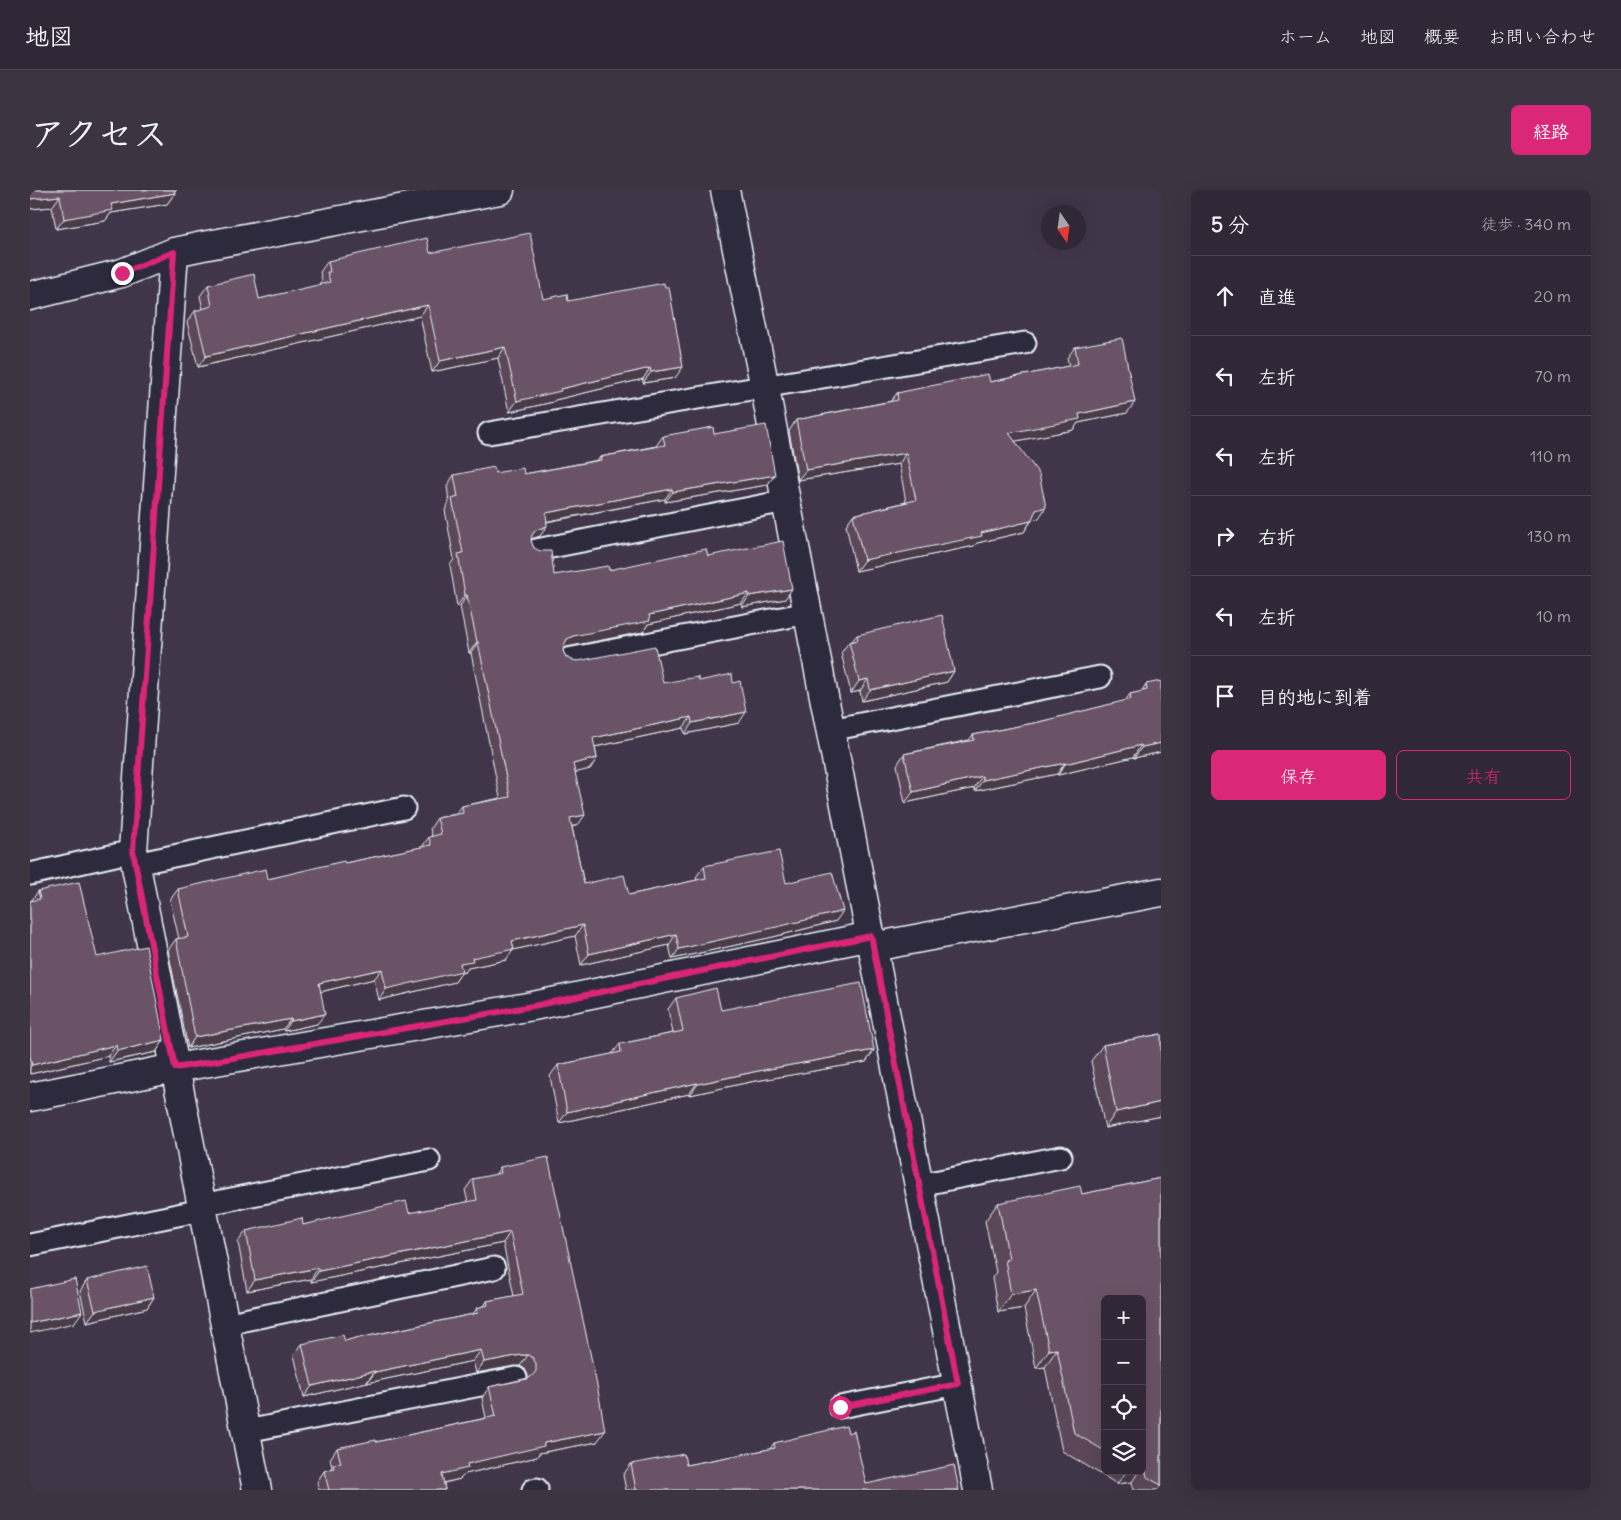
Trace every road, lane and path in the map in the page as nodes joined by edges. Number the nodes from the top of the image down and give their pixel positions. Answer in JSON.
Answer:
{"nodes":[{"id":1,"x":500,"y":190,"type":"edge"},
{"id":2,"x":725,"y":190,"type":"edge"},
{"id":3,"x":174,"y":252,"type":"junction"},
{"id":4,"x":30,"y":296,"type":"edge"},
{"id":5,"x":1025,"y":343,"type":"dead end"},
{"id":6,"x":765,"y":388,"type":"junction"},
{"id":7,"x":489,"y":433,"type":"dead end"},
{"id":8,"x":786,"y":501,"type":"junction"},
{"id":9,"x":536,"y":550,"type":"edge"},
{"id":10,"x":808,"y":613,"type":"junction"},
{"id":11,"x":568,"y":659,"type":"edge"},
{"id":12,"x":1100,"y":677,"type":"dead end"},
{"id":13,"x":830,"y":730,"type":"junction"},
{"id":14,"x":404,"y":808,"type":"dead end"},
{"id":15,"x":134,"y":857,"type":"junction"},
{"id":16,"x":30,"y":874,"type":"edge"},
{"id":17,"x":1161,"y":892,"type":"edge"},
{"id":18,"x":872,"y":941,"type":"junction"},
{"id":19,"x":175,"y":1068,"type":"junction"},
{"id":20,"x":30,"y":1097,"type":"edge"},
{"id":21,"x":1062,"y":1157,"type":"dead end"},
{"id":22,"x":429,"y":1160,"type":"dead end"},
{"id":23,"x":919,"y":1186,"type":"junction"},
{"id":24,"x":201,"y":1207,"type":"junction"},
{"id":25,"x":30,"y":1245,"type":"edge"},
{"id":26,"x":494,"y":1268,"type":"dead end"},
{"id":27,"x":225,"y":1324,"type":"junction"},
{"id":28,"x":516,"y":1378,"type":"dead end"},
{"id":29,"x":958,"y":1384,"type":"junction"},
{"id":30,"x":840,"y":1407,"type":"dead end"},
{"id":31,"x":246,"y":1431,"type":"junction"},
{"id":32,"x":258,"y":1490,"type":"edge"},
{"id":33,"x":978,"y":1490,"type":"edge"}],
"edges":[{"from":1,"to":3,"type":"street"},
{"from":2,"to":6,"type":"street"},
{"from":3,"to":4,"type":"street"},
{"from":3,"to":15,"type":"street"},
{"from":5,"to":6,"type":"lane"},
{"from":6,"to":7,"type":"lane"},
{"from":6,"to":8,"type":"street"},
{"from":8,"to":9,"type":"lane"},
{"from":8,"to":10,"type":"street"},
{"from":10,"to":11,"type":"lane"},
{"from":10,"to":13,"type":"street"},
{"from":12,"to":13,"type":"lane"},
{"from":13,"to":18,"type":"street"},
{"from":14,"to":15,"type":"lane"},
{"from":15,"to":16,"type":"lane"},
{"from":15,"to":19,"type":"street"},
{"from":17,"to":18,"type":"street"},
{"from":18,"to":19,"type":"street"},
{"from":18,"to":23,"type":"street"},
{"from":19,"to":20,"type":"street"},
{"from":19,"to":24,"type":"street"},
{"from":21,"to":23,"type":"lane"},
{"from":22,"to":24,"type":"lane"},
{"from":23,"to":29,"type":"street"},
{"from":24,"to":25,"type":"lane"},
{"from":24,"to":27,"type":"street"},
{"from":26,"to":27,"type":"lane"},
{"from":27,"to":31,"type":"street"},
{"from":28,"to":31,"type":"lane"},
{"from":29,"to":30,"type":"lane"},
{"from":29,"to":33,"type":"street"},
{"from":31,"to":32,"type":"street"}]}
